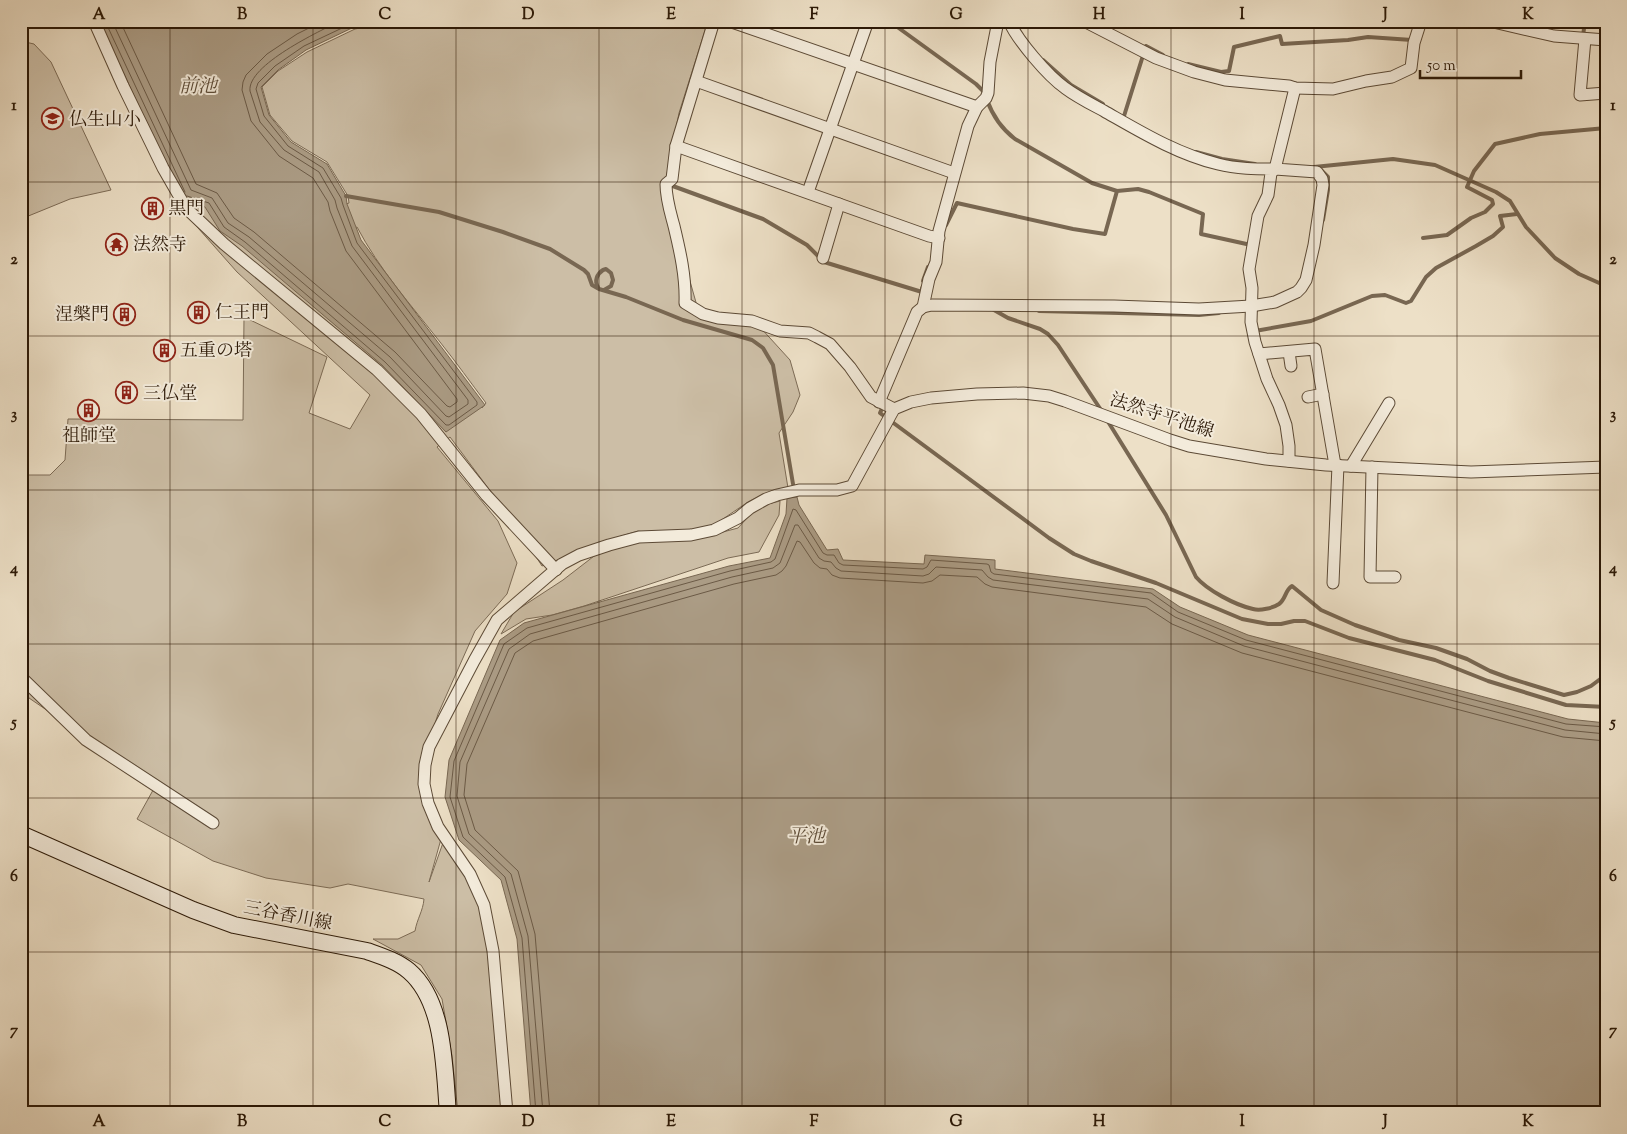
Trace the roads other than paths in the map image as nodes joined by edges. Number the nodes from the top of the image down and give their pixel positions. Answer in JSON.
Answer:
{"nodes":[{"id":1,"x":94,"y":21,"type":"edge"},
{"id":2,"x":714,"y":21,"type":"edge"},
{"id":3,"x":729,"y":21,"type":"edge"},
{"id":4,"x":868,"y":21,"type":"edge"},
{"id":5,"x":998,"y":21,"type":"edge"},
{"id":6,"x":1009,"y":21,"type":"edge"},
{"id":7,"x":1084,"y":21,"type":"edge"},
{"id":8,"x":1421,"y":21,"type":"edge"},
{"id":9,"x":1490,"y":21,"type":"edge"},
{"id":10,"x":1585,"y":39,"type":"junction"},
{"id":11,"x":1606,"y":40,"type":"edge"},
{"id":12,"x":852,"y":63,"type":"junction"},
{"id":13,"x":696,"y":81,"type":"junction"},
{"id":14,"x":1296,"y":88,"type":"junction"},
{"id":15,"x":1606,"y":94,"type":"edge"},
{"id":16,"x":977,"y":107,"type":"junction"},
{"id":17,"x":830,"y":128,"type":"junction"},
{"id":18,"x":676,"y":146,"type":"junction"},
{"id":19,"x":1275,"y":170,"type":"junction"},
{"id":20,"x":954,"y":173,"type":"junction"},
{"id":21,"x":808,"y":192,"type":"junction"},
{"id":22,"x":839,"y":204,"type":"junction"},
{"id":23,"x":939,"y":238,"type":"junction"},
{"id":24,"x":822,"y":258,"type":"dead end"},
{"id":25,"x":1251,"y":306,"type":"junction"},
{"id":26,"x":922,"y":307,"type":"junction"},
{"id":27,"x":1290,"y":352,"type":"junction"},
{"id":28,"x":1259,"y":354,"type":"junction"},
{"id":29,"x":1291,"y":366,"type":"dead end"},
{"id":30,"x":1323,"y":394,"type":"junction"},
{"id":31,"x":1308,"y":398,"type":"dead end"},
{"id":32,"x":879,"y":402,"type":"junction"},
{"id":33,"x":1389,"y":403,"type":"dead end"},
{"id":34,"x":894,"y":409,"type":"junction"},
{"id":35,"x":1288,"y":461,"type":"junction"},
{"id":36,"x":1337,"y":465,"type":"junction"},
{"id":37,"x":1352,"y":466,"type":"junction"},
{"id":38,"x":1372,"y":467,"type":"junction"},
{"id":39,"x":1606,"y":467,"type":"edge"},
{"id":40,"x":1371,"y":535,"type":"junction"},
{"id":41,"x":1383,"y":535,"type":"dead end"},
{"id":42,"x":556,"y":570,"type":"junction"},
{"id":43,"x":1395,"y":577,"type":"dead end"},
{"id":44,"x":1334,"y":583,"type":"dead end"},
{"id":45,"x":21,"y":677,"type":"edge"},
{"id":46,"x":213,"y":823,"type":"dead end"},
{"id":47,"x":21,"y":834,"type":"edge"},
{"id":48,"x":448,"y":1113,"type":"edge"},
{"id":49,"x":507,"y":1113,"type":"edge"}],
"edges":[{"from":1,"to":42,"type":"street"},
{"from":2,"to":13,"type":"street"},
{"from":3,"to":12,"type":"street"},
{"from":4,"to":12,"type":"street"},
{"from":5,"to":16,"type":"street"},
{"from":6,"to":19,"type":"street"},
{"from":7,"to":14,"type":"street"},
{"from":8,"to":14,"type":"street"},
{"from":9,"to":10,"type":"street"},
{"from":10,"to":11,"type":"street"},
{"from":10,"to":15,"type":"street"},
{"from":12,"to":16,"type":"street"},
{"from":12,"to":17,"type":"street"},
{"from":13,"to":17,"type":"street"},
{"from":13,"to":18,"type":"street"},
{"from":14,"to":19,"type":"street"},
{"from":16,"to":20,"type":"street"},
{"from":17,"to":20,"type":"street"},
{"from":17,"to":21,"type":"street"},
{"from":18,"to":21,"type":"street"},
{"from":18,"to":32,"type":"street"},
{"from":19,"to":25,"type":"street"},
{"from":19,"to":25,"type":"street"},
{"from":20,"to":23,"type":"street"},
{"from":21,"to":22,"type":"street"},
{"from":22,"to":23,"type":"street"},
{"from":22,"to":24,"type":"street"},
{"from":23,"to":26,"type":"street"},
{"from":25,"to":26,"type":"street"},
{"from":25,"to":28,"type":"street"},
{"from":26,"to":32,"type":"street"},
{"from":27,"to":28,"type":"street"},
{"from":27,"to":29,"type":"street"},
{"from":27,"to":30,"type":"street"},
{"from":28,"to":35,"type":"street"},
{"from":30,"to":31,"type":"street"},
{"from":30,"to":36,"type":"street"},
{"from":32,"to":34,"type":"street"},
{"from":33,"to":37,"type":"street"},
{"from":34,"to":35,"type":"street","name":"法然寺平池線"},
{"from":34,"to":42,"type":"street"},
{"from":35,"to":36,"type":"street","name":"法然寺平池線"},
{"from":36,"to":37,"type":"street","name":"法然寺平池線"},
{"from":36,"to":44,"type":"street"},
{"from":37,"to":38,"type":"street","name":"法然寺平池線"},
{"from":38,"to":39,"type":"street","name":"法然寺平池線"},
{"from":38,"to":40,"type":"street"},
{"from":40,"to":41,"type":"street"},
{"from":40,"to":43,"type":"street"},
{"from":42,"to":49,"type":"street"},
{"from":45,"to":46,"type":"street"},
{"from":47,"to":48,"type":"main road","name":"三谷香川線"}]}
